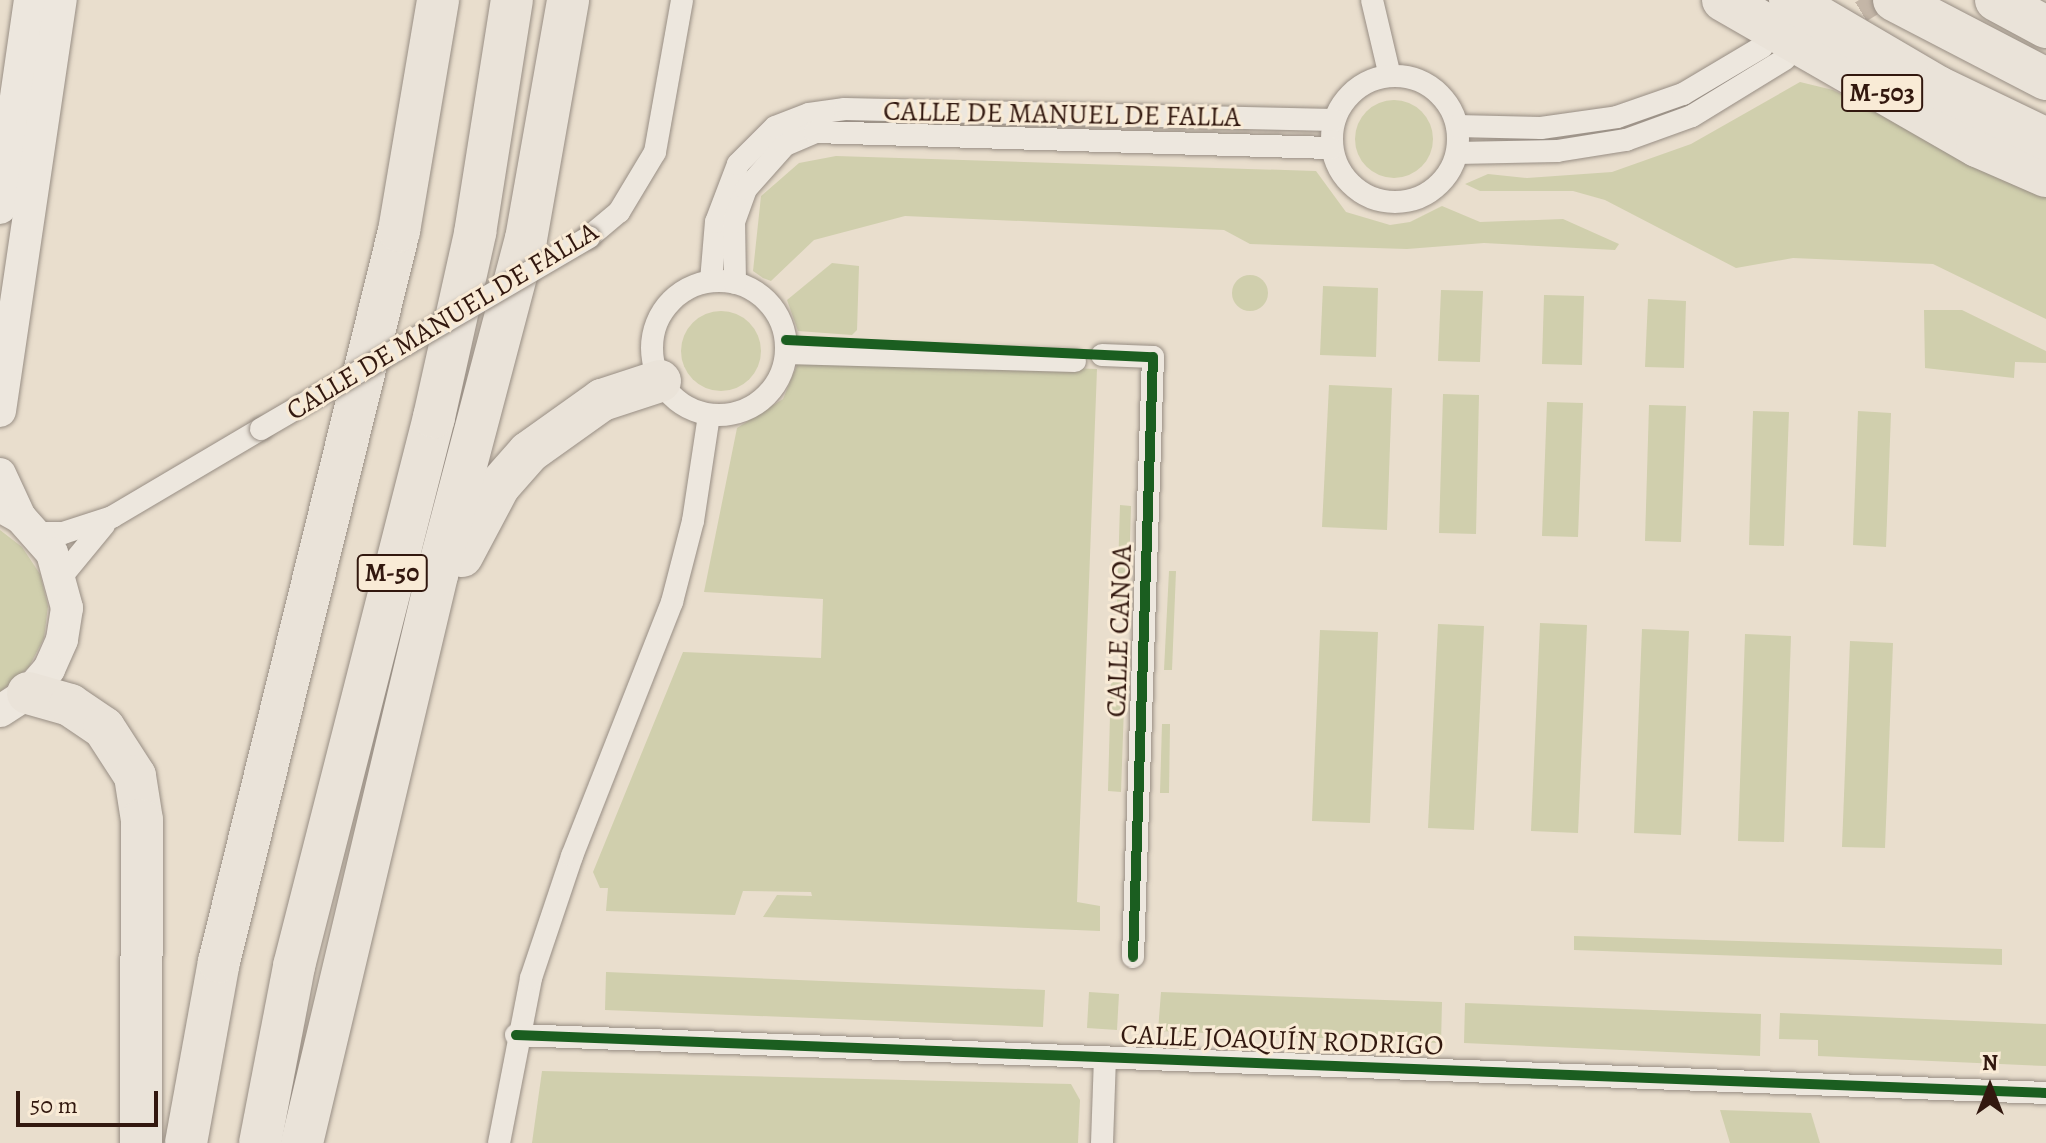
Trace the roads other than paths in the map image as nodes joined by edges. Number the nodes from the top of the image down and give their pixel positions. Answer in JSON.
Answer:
{"nodes":[{"id":1,"x":30,"y":0,"type":"edge"},
{"id":2,"x":61,"y":0,"type":"edge"},
{"id":3,"x":438,"y":0,"type":"edge"},
{"id":4,"x":512,"y":0,"type":"edge"},
{"id":5,"x":568,"y":0,"type":"edge"},
{"id":6,"x":682,"y":0,"type":"edge"},
{"id":7,"x":1372,"y":0,"type":"edge"},
{"id":8,"x":1723,"y":0,"type":"edge"},
{"id":9,"x":1790,"y":0,"type":"edge"},
{"id":10,"x":1894,"y":0,"type":"edge"},
{"id":11,"x":1943,"y":0,"type":"edge"},
{"id":12,"x":1996,"y":0,"type":"edge"},
{"id":13,"x":2046,"y":27,"type":"edge"},
{"id":14,"x":1762,"y":47,"type":"dead end"},
{"id":15,"x":2046,"y":57,"type":"edge"},
{"id":16,"x":1785,"y":59,"type":"dead end"},
{"id":17,"x":1390,"y":76,"type":"junction"},
{"id":18,"x":2046,"y":79,"type":"edge"},
{"id":19,"x":1334,"y":120,"type":"junction"},
{"id":20,"x":1457,"y":126,"type":"junction"},
{"id":21,"x":2046,"y":139,"type":"edge"},
{"id":22,"x":1331,"y":148,"type":"junction"},
{"id":23,"x":1457,"y":153,"type":"junction"},
{"id":24,"x":2046,"y":176,"type":"edge"},
{"id":25,"x":0,"y":208,"type":"edge"},
{"id":26,"x":711,"y":281,"type":"junction"},
{"id":27,"x":735,"y":283,"type":"junction"},
{"id":28,"x":786,"y":346,"type":"junction"},
{"id":29,"x":1074,"y":357,"type":"dead end"},
{"id":30,"x":1103,"y":358,"type":"dead end"},
{"id":31,"x":660,"y":381,"type":"junction"},
{"id":32,"x":0,"y":411,"type":"edge"},
{"id":33,"x":709,"y":415,"type":"junction"},
{"id":34,"x":0,"y":474,"type":"edge"},
{"id":35,"x":112,"y":517,"type":"junction"},
{"id":36,"x":19,"y":518,"type":"edge"},
{"id":37,"x":62,"y":576,"type":"junction"},
{"id":38,"x":14,"y":702,"type":"edge"},
{"id":39,"x":378,"y":824,"type":"junction"},
{"id":40,"x":1128,"y":957,"type":"dead end"},
{"id":41,"x":516,"y":1035,"type":"junction"},
{"id":42,"x":1105,"y":1058,"type":"junction"},
{"id":43,"x":2046,"y":1093,"type":"edge"},
{"id":44,"x":141,"y":1143,"type":"edge"},
{"id":45,"x":186,"y":1143,"type":"edge"},
{"id":46,"x":260,"y":1143,"type":"edge"},
{"id":47,"x":302,"y":1143,"type":"edge"},
{"id":48,"x":499,"y":1143,"type":"edge"},
{"id":49,"x":1102,"y":1143,"type":"edge"}],
"edges":[{"from":1,"to":25,"type":"street"},
{"from":2,"to":32,"type":"street"},
{"from":3,"to":45,"type":"highway","number":"M-50"},
{"from":4,"to":46,"type":"highway","number":"M-50"},
{"from":5,"to":39,"type":"highway"},
{"from":6,"to":35,"type":"street","name":"CALLE DE MANUEL DE FALLA","bridge":true},
{"from":7,"to":17,"type":"street"},
{"from":8,"to":24,"type":"highway","number":"M-503"},
{"from":9,"to":21,"type":"highway"},
{"from":10,"to":18,"type":"highway"},
{"from":11,"to":15,"type":"highway"},
{"from":12,"to":13,"type":"highway"},
{"from":14,"to":20,"type":"street"},
{"from":16,"to":23,"type":"street"},
{"from":17,"to":19,"type":"street"},
{"from":17,"to":20,"type":"street"},
{"from":19,"to":22,"type":"street"},
{"from":19,"to":26,"type":"street","name":"CALLE DE MANUEL DE FALLA"},
{"from":20,"to":23,"type":"street"},
{"from":22,"to":23,"type":"street"},
{"from":22,"to":27,"type":"street","name":"CALLE DE MANUEL DE FALLA"},
{"from":26,"to":27,"type":"street"},
{"from":26,"to":31,"type":"street"},
{"from":27,"to":28,"type":"street"},
{"from":28,"to":29,"type":"street"},
{"from":28,"to":33,"type":"street"},
{"from":30,"to":40,"type":"street","name":"CALLE CANOA"},
{"from":31,"to":33,"type":"street"},
{"from":31,"to":39,"type":"highway"},
{"from":33,"to":41,"type":"street"},
{"from":34,"to":36,"type":"street"},
{"from":35,"to":36,"type":"street","name":"CALLE DE MANUEL DE FALLA"},
{"from":35,"to":37,"type":"street","name":"CALLE DE MANUEL DE FALLA"},
{"from":36,"to":37,"type":"street"},
{"from":37,"to":38,"type":"street"},
{"from":38,"to":44,"type":"highway"},
{"from":39,"to":47,"type":"highway"},
{"from":41,"to":42,"type":"street","name":"CALLE JOAQUÍN RODRIGO"},
{"from":41,"to":48,"type":"street"},
{"from":42,"to":43,"type":"street","name":"CALLE JOAQUÍN RODRIGO"},
{"from":42,"to":49,"type":"street"}]}
